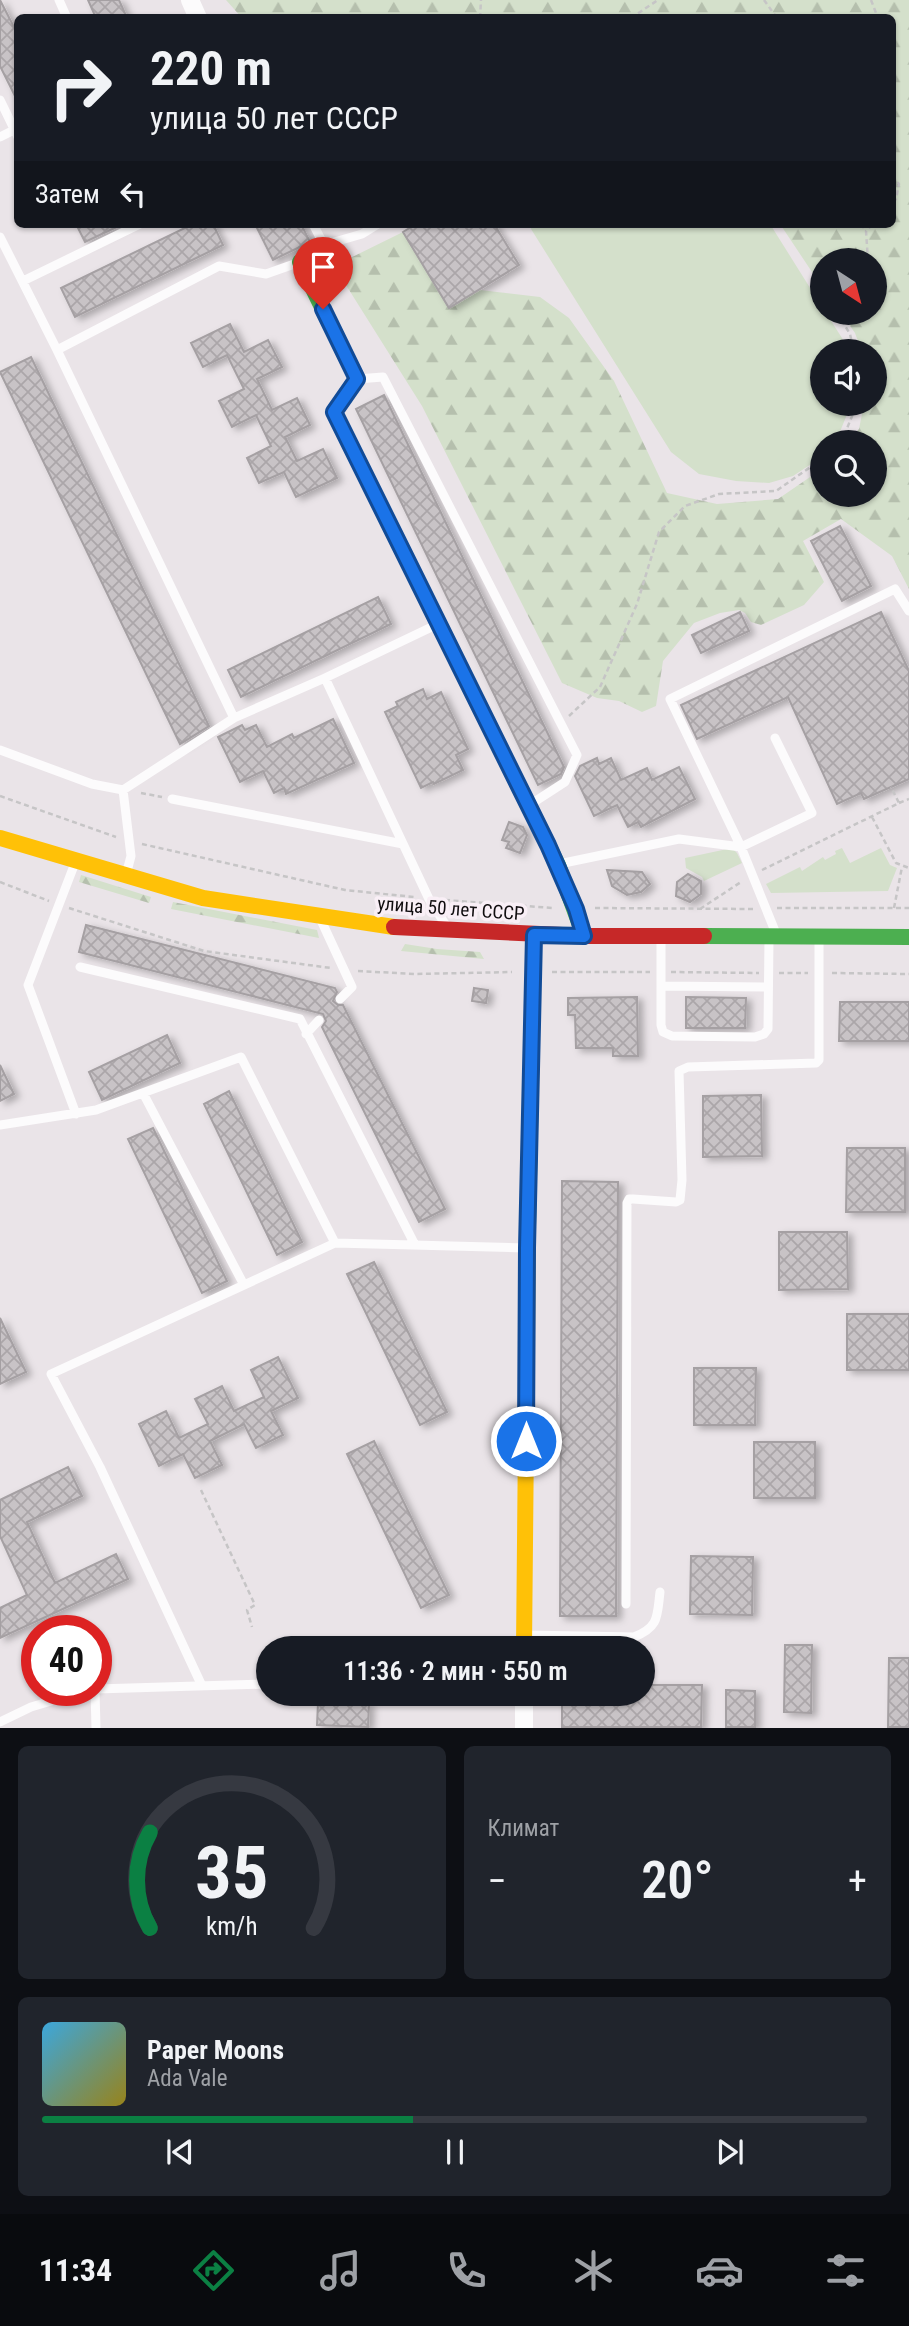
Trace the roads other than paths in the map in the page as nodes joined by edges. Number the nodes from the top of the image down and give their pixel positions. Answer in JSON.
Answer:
{"nodes":[{"id":1,"x":0,"y":100,"type":"edge"},
{"id":2,"x":14,"y":130,"type":"edge"},
{"id":3,"x":132,"y":228,"type":"edge"},
{"id":4,"x":315,"y":228,"type":"edge"},
{"id":5,"x":372,"y":228,"type":"edge"},
{"id":6,"x":0,"y":237,"type":"edge"},
{"id":7,"x":324,"y":245,"type":"junction"},
{"id":8,"x":300,"y":262,"type":"junction"},
{"id":9,"x":23,"y":281,"type":"junction"},
{"id":10,"x":57,"y":350,"type":"junction"},
{"id":11,"x":357,"y":379,"type":"junction"},
{"id":12,"x":909,"y":611,"type":"edge"},
{"id":13,"x":439,"y":624,"type":"junction"},
{"id":14,"x":325,"y":678,"type":"junction"},
{"id":15,"x":234,"y":718,"type":"junction"},
{"id":16,"x":775,"y":738,"type":"dead end"},
{"id":17,"x":0,"y":750,"type":"edge"},
{"id":18,"x":123,"y":790,"type":"junction"},
{"id":19,"x":172,"y":799,"type":"road end"},
{"id":20,"x":529,"y":805,"type":"junction"},
{"id":21,"x":0,"y":838,"type":"edge"},
{"id":22,"x":403,"y":844,"type":"junction"},
{"id":23,"x":741,"y":847,"type":"junction"},
{"id":24,"x":76,"y":861,"type":"junction"},
{"id":25,"x":558,"y":865,"type":"junction"},
{"id":26,"x":125,"y":875,"type":"junction"},
{"id":27,"x":318,"y":915,"type":"junction"},
{"id":28,"x":450,"y":932,"type":"junction"},
{"id":29,"x":534,"y":935,"type":"junction"},
{"id":30,"x":584,"y":936,"type":"junction"},
{"id":31,"x":661,"y":936,"type":"junction"},
{"id":32,"x":773,"y":936,"type":"junction"},
{"id":33,"x":819,"y":936,"type":"junction"},
{"id":34,"x":909,"y":937,"type":"edge"},
{"id":35,"x":80,"y":967,"type":"dead end"},
{"id":36,"x":661,"y":986,"type":"junction"},
{"id":37,"x":768,"y":987,"type":"junction"},
{"id":38,"x":340,"y":999,"type":"dead end"},
{"id":39,"x":319,"y":1020,"type":"dead end"},
{"id":40,"x":306,"y":1034,"type":"junction"},
{"id":41,"x":143,"y":1093,"type":"junction"},
{"id":42,"x":76,"y":1114,"type":"junction"},
{"id":43,"x":0,"y":1125,"type":"edge"},
{"id":44,"x":335,"y":1243,"type":"junction"},
{"id":45,"x":415,"y":1245,"type":"junction"},
{"id":46,"x":527,"y":1248,"type":"junction"},
{"id":47,"x":244,"y":1285,"type":"junction"},
{"id":48,"x":660,"y":1592,"type":"dead end"},
{"id":49,"x":626,"y":1604,"type":"dead end"},
{"id":50,"x":524,"y":1636,"type":"edge"},
{"id":51,"x":636,"y":1636,"type":"edge"},
{"id":52,"x":256,"y":1684,"type":"edge"},
{"id":53,"x":202,"y":1686,"type":"junction"},
{"id":54,"x":112,"y":1689,"type":"edge"},
{"id":55,"x":34,"y":1706,"type":"edge"},
{"id":56,"x":96,"y":1706,"type":"edge"},
{"id":57,"x":524,"y":1706,"type":"edge"},
{"id":58,"x":0,"y":1722,"type":"edge"},
{"id":59,"x":96,"y":1727,"type":"edge"},
{"id":60,"x":524,"y":1727,"type":"edge"}],
"edges":[{"from":1,"to":2,"type":"lane"},
{"from":3,"to":9,"type":"lane"},
{"from":4,"to":7,"type":"lane"},
{"from":5,"to":7,"type":"lane"},
{"from":6,"to":9,"type":"lane"},
{"from":7,"to":8,"type":"lane"},
{"from":8,"to":10,"type":"lane"},
{"from":8,"to":11,"type":"street"},
{"from":9,"to":10,"type":"lane"},
{"from":10,"to":15,"type":"lane"},
{"from":11,"to":13,"type":"street"},
{"from":11,"to":20,"type":"lane"},
{"from":12,"to":23,"type":"lane"},
{"from":13,"to":14,"type":"lane"},
{"from":13,"to":20,"type":"street"},
{"from":14,"to":15,"type":"lane"},
{"from":14,"to":22,"type":"lane"},
{"from":15,"to":18,"type":"lane"},
{"from":16,"to":23,"type":"lane"},
{"from":17,"to":18,"type":"lane"},
{"from":18,"to":26,"type":"lane"},
{"from":19,"to":22,"type":"lane"},
{"from":20,"to":25,"type":"street"},
{"from":21,"to":24,"type":"street","name":"улица 50 лет СССР"},
{"from":22,"to":28,"type":"lane"},
{"from":23,"to":25,"type":"lane"},
{"from":23,"to":32,"type":"lane"},
{"from":24,"to":26,"type":"street","name":"улица 50 лет СССР"},
{"from":24,"to":42,"type":"lane"},
{"from":25,"to":30,"type":"street"},
{"from":26,"to":27,"type":"street","name":"улица 50 лет СССР"},
{"from":27,"to":28,"type":"street","name":"улица 50 лет СССР"},
{"from":27,"to":38,"type":"lane"},
{"from":28,"to":29,"type":"street","name":"улица 50 лет СССР"},
{"from":29,"to":30,"type":"street","name":"улица 50 лет СССР"},
{"from":29,"to":46,"type":"street"},
{"from":30,"to":31,"type":"street","name":"улица 50 лет СССР"},
{"from":31,"to":32,"type":"street","name":"улица 50 лет СССР"},
{"from":31,"to":36,"type":"lane"},
{"from":32,"to":33,"type":"street","name":"улица 50 лет СССР"},
{"from":32,"to":37,"type":"lane"},
{"from":33,"to":34,"type":"street","name":"улица 50 лет СССР"},
{"from":33,"to":49,"type":"lane"},
{"from":35,"to":40,"type":"lane"},
{"from":36,"to":37,"type":"lane"},
{"from":36,"to":37,"type":"lane"},
{"from":39,"to":40,"type":"lane"},
{"from":40,"to":45,"type":"lane"},
{"from":41,"to":42,"type":"lane"},
{"from":41,"to":44,"type":"lane"},
{"from":41,"to":47,"type":"lane"},
{"from":42,"to":43,"type":"lane"},
{"from":44,"to":45,"type":"lane"},
{"from":44,"to":47,"type":"lane"},
{"from":45,"to":46,"type":"lane"},
{"from":46,"to":50,"type":"street"},
{"from":47,"to":53,"type":"lane"},
{"from":48,"to":51,"type":"lane"},
{"from":52,"to":53,"type":"lane"},
{"from":53,"to":54,"type":"lane"},
{"from":55,"to":58,"type":"lane"},
{"from":56,"to":59,"type":"lane"},
{"from":57,"to":60,"type":"street"}]}
